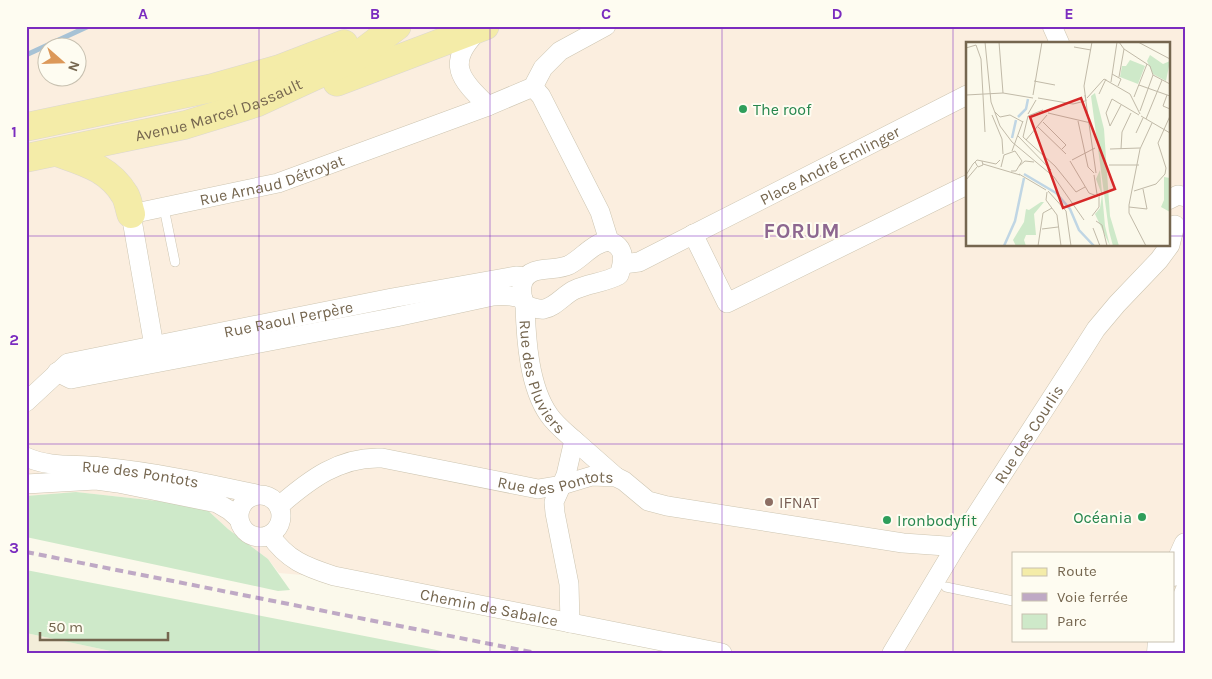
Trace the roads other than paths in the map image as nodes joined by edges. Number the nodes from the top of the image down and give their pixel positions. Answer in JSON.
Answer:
{"nodes":[{"id":1,"x":390,"y":26,"type":"edge"},
{"id":2,"x":397,"y":26,"type":"edge"},
{"id":3,"x":606,"y":26,"type":"edge"},
{"id":4,"x":1052,"y":26,"type":"edge"},
{"id":5,"x":483,"y":27,"type":"edge"},
{"id":6,"x":1059,"y":42,"type":"edge"},
{"id":7,"x":533,"y":87,"type":"junction"},
{"id":8,"x":966,"y":96,"type":"edge"},
{"id":9,"x":256,"y":103,"type":"junction"},
{"id":10,"x":488,"y":106,"type":"junction"},
{"id":11,"x":26,"y":127,"type":"edge"},
{"id":12,"x":56,"y":152,"type":"junction"},
{"id":13,"x":26,"y":158,"type":"edge"},
{"id":14,"x":966,"y":185,"type":"edge"},
{"id":15,"x":1186,"y":197,"type":"edge"},
{"id":16,"x":1170,"y":199,"type":"edge"},
{"id":17,"x":164,"y":208,"type":"junction"},
{"id":18,"x":131,"y":214,"type":"junction"},
{"id":19,"x":1176,"y":223,"type":"edge"},
{"id":20,"x":693,"y":234,"type":"junction"},
{"id":21,"x":609,"y":241,"type":"junction"},
{"id":22,"x":1170,"y":245,"type":"edge"},
{"id":23,"x":1169,"y":246,"type":"edge"},
{"id":24,"x":176,"y":262,"type":"dead end"},
{"id":25,"x":623,"y":264,"type":"junction"},
{"id":26,"x":525,"y":277,"type":"junction"},
{"id":27,"x":524,"y":302,"type":"junction"},
{"id":28,"x":154,"y":346,"type":"junction"},
{"id":29,"x":57,"y":372,"type":"junction"},
{"id":30,"x":26,"y":402,"type":"edge"},
{"id":31,"x":574,"y":440,"type":"junction"},
{"id":32,"x":26,"y":457,"type":"edge"},
{"id":33,"x":616,"y":477,"type":"junction"},
{"id":34,"x":26,"y":484,"type":"edge"},
{"id":35,"x":562,"y":485,"type":"junction"},
{"id":36,"x":256,"y":494,"type":"junction"},
{"id":37,"x":279,"y":506,"type":"junction"},
{"id":38,"x":238,"y":518,"type":"junction"},
{"id":39,"x":270,"y":534,"type":"junction"},
{"id":40,"x":1186,"y":545,"type":"edge"},
{"id":41,"x":956,"y":546,"type":"junction"},
{"id":42,"x":1174,"y":572,"type":"edge"},
{"id":43,"x":1186,"y":575,"type":"edge"},
{"id":44,"x":946,"y":587,"type":"dead end"},
{"id":45,"x":1186,"y":599,"type":"edge"},
{"id":46,"x":1012,"y":601,"type":"edge"},
{"id":47,"x":1174,"y":603,"type":"edge"},
{"id":48,"x":570,"y":623,"type":"junction"},
{"id":49,"x":722,"y":653,"type":"edge"},
{"id":50,"x":892,"y":653,"type":"edge"},
{"id":51,"x":1180,"y":653,"type":"edge"}],
"edges":[{"from":1,"to":11,"type":"main road","name":"Avenue Marcel Dassault"},
{"from":2,"to":9,"type":"main road","name":"Avenue Marcel Dassault"},
{"from":3,"to":7,"type":"street"},
{"from":4,"to":6,"type":"street"},
{"from":5,"to":9,"type":"main road"},
{"from":5,"to":10,"type":"street"},
{"from":7,"to":10,"type":"street","name":"Rue Arnaud Détroyat"},
{"from":7,"to":21,"type":"street"},
{"from":8,"to":20,"type":"street","name":"Place André Emlinger"},
{"from":9,"to":12,"type":"main road","name":"Avenue Marcel Dassault"},
{"from":10,"to":17,"type":"street","name":"Rue Arnaud Détroyat"},
{"from":12,"to":13,"type":"main road","name":"Avenue Marcel Dassault"},
{"from":12,"to":18,"type":"main road"},
{"from":14,"to":20,"type":"street"},
{"from":15,"to":16,"type":"street"},
{"from":17,"to":18,"type":"street","name":"Rue Arnaud Détroyat"},
{"from":17,"to":24,"type":"lane"},
{"from":18,"to":28,"type":"street"},
{"from":19,"to":22,"type":"street","name":"Rue des Courlis"},
{"from":20,"to":25,"type":"street","name":"Place André Emlinger"},
{"from":21,"to":25,"type":"street"},
{"from":21,"to":26,"type":"street","name":"Rue Raoul Perpère"},
{"from":23,"to":41,"type":"street","name":"Rue des Courlis"},
{"from":25,"to":27,"type":"street","name":"Rue Raoul Perpère"},
{"from":26,"to":27,"type":"street"},
{"from":26,"to":28,"type":"street","name":"Rue Raoul Perpère"},
{"from":27,"to":29,"type":"street","name":"Rue Raoul Perpère"},
{"from":27,"to":31,"type":"street","name":"Rue des Pluviers"},
{"from":28,"to":29,"type":"street","name":"Rue Raoul Perpère"},
{"from":29,"to":30,"type":"street","name":"Rue Raoul Perpère"},
{"from":31,"to":33,"type":"street","name":"Rue des Pluviers"},
{"from":31,"to":35,"type":"street","name":"Rue des Pluviers"},
{"from":32,"to":36,"type":"street","name":"Rue des Pontots"},
{"from":33,"to":35,"type":"street","name":"Rue des Pontots"},
{"from":33,"to":41,"type":"street","name":"Rue des Pontots"},
{"from":34,"to":38,"type":"street","name":"Rue des Pontots"},
{"from":35,"to":37,"type":"street","name":"Rue des Pontots"},
{"from":35,"to":48,"type":"street","name":"Rue des Pluviers"},
{"from":36,"to":37,"type":"street"},
{"from":36,"to":38,"type":"street"},
{"from":37,"to":39,"type":"street"},
{"from":38,"to":39,"type":"street"},
{"from":39,"to":48,"type":"street","name":"Chemin de Sabalce"},
{"from":40,"to":42,"type":"street"},
{"from":41,"to":50,"type":"street","name":"Rue des Courlis"},
{"from":43,"to":47,"type":"lane"},
{"from":44,"to":46,"type":"lane"},
{"from":45,"to":51,"type":"street"},
{"from":48,"to":49,"type":"street","name":"Chemin de Sabalce"}]}
